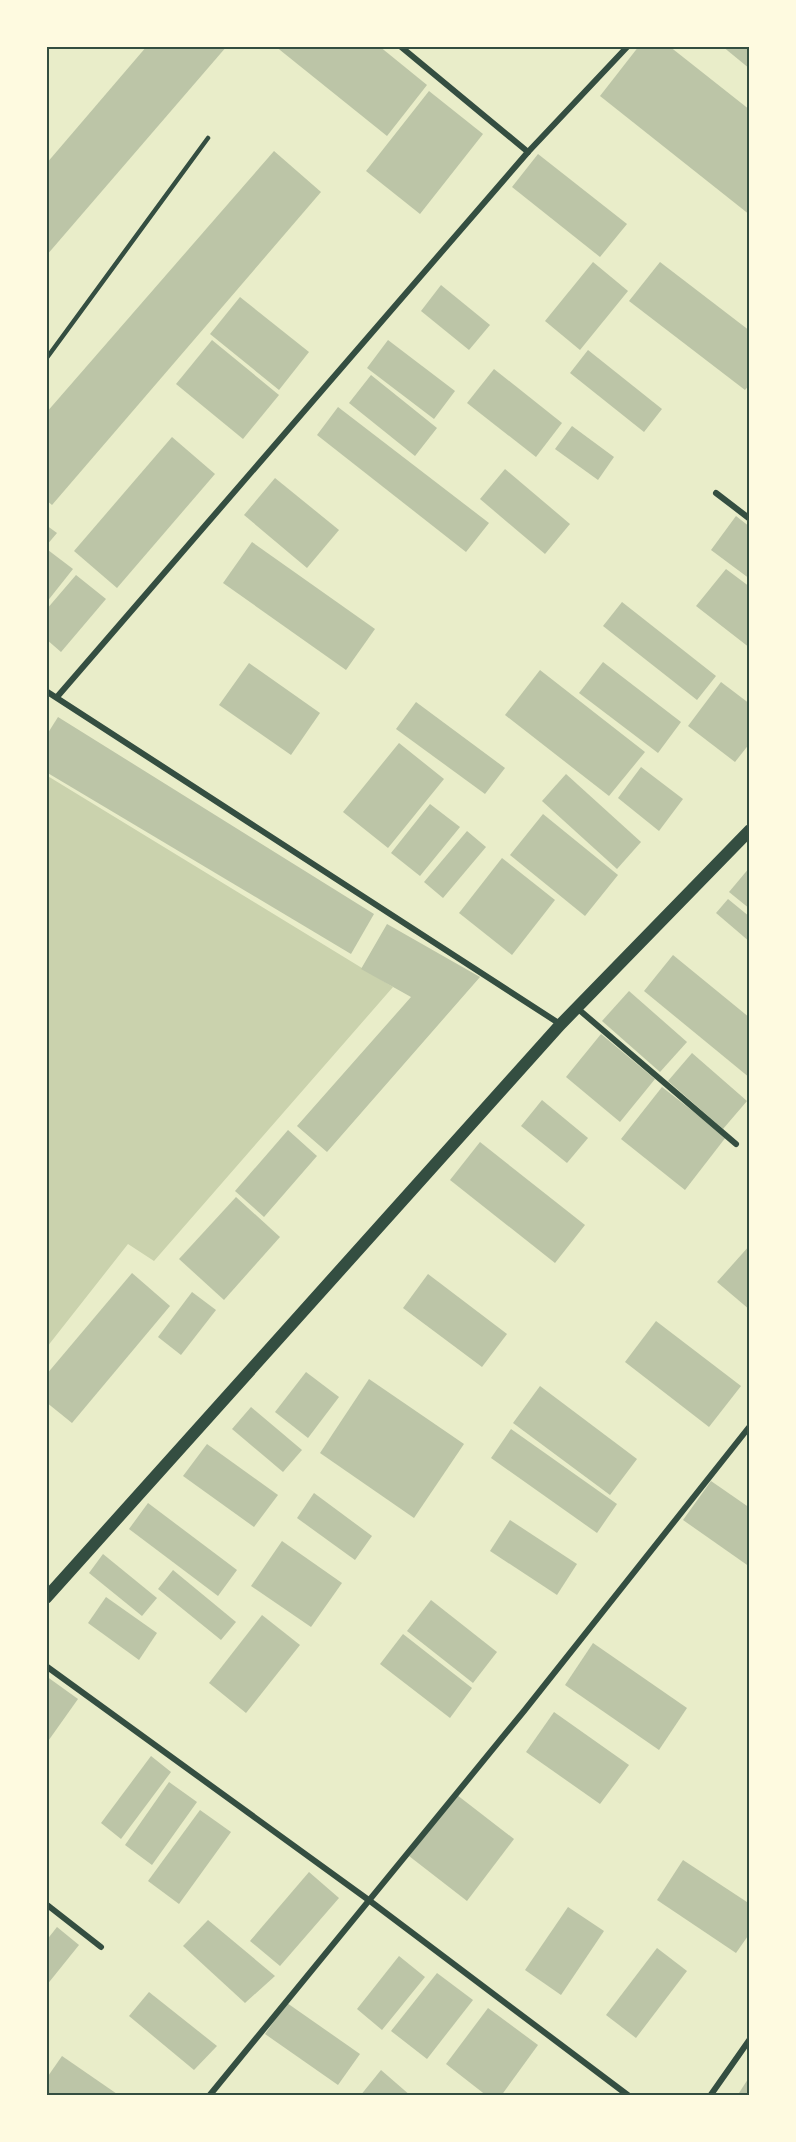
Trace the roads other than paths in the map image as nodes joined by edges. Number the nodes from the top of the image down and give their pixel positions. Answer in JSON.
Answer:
{"nodes":[{"id":1,"x":400,"y":46,"type":"edge"},
{"id":2,"x":628,"y":46,"type":"edge"},
{"id":3,"x":208,"y":138,"type":"dead end"},
{"id":4,"x":528,"y":152,"type":"junction"},
{"id":5,"x":46,"y":359,"type":"edge"},
{"id":6,"x":716,"y":493,"type":"dead end"},
{"id":7,"x":750,"y":519,"type":"edge"},
{"id":8,"x":46,"y":691,"type":"edge"},
{"id":9,"x":57,"y":697,"type":"junction"},
{"id":10,"x":750,"y":830,"type":"edge"},
{"id":11,"x":577,"y":1007,"type":"junction"},
{"id":12,"x":560,"y":1025,"type":"junction"},
{"id":13,"x":736,"y":1144,"type":"dead end"},
{"id":14,"x":750,"y":1426,"type":"edge"},
{"id":15,"x":46,"y":1598,"type":"edge"},
{"id":16,"x":46,"y":1666,"type":"edge"},
{"id":17,"x":370,"y":1901,"type":"junction"},
{"id":18,"x":46,"y":1905,"type":"edge"},
{"id":19,"x":101,"y":1947,"type":"dead end"},
{"id":20,"x":750,"y":2039,"type":"edge"},
{"id":21,"x":209,"y":2096,"type":"edge"},
{"id":22,"x":629,"y":2096,"type":"edge"},
{"id":23,"x":710,"y":2096,"type":"edge"}],
"edges":[{"from":1,"to":4,"type":"street"},
{"from":2,"to":4,"type":"street"},
{"from":3,"to":5,"type":"lane"},
{"from":4,"to":9,"type":"street"},
{"from":6,"to":7,"type":"street"},
{"from":8,"to":9,"type":"street"},
{"from":9,"to":12,"type":"street"},
{"from":10,"to":11,"type":"main road"},
{"from":11,"to":12,"type":"main road"},
{"from":11,"to":13,"type":"street"},
{"from":12,"to":15,"type":"main road"},
{"from":14,"to":17,"type":"street"},
{"from":16,"to":17,"type":"street"},
{"from":17,"to":21,"type":"street"},
{"from":17,"to":22,"type":"street"},
{"from":18,"to":19,"type":"street"},
{"from":20,"to":23,"type":"street"}]}
